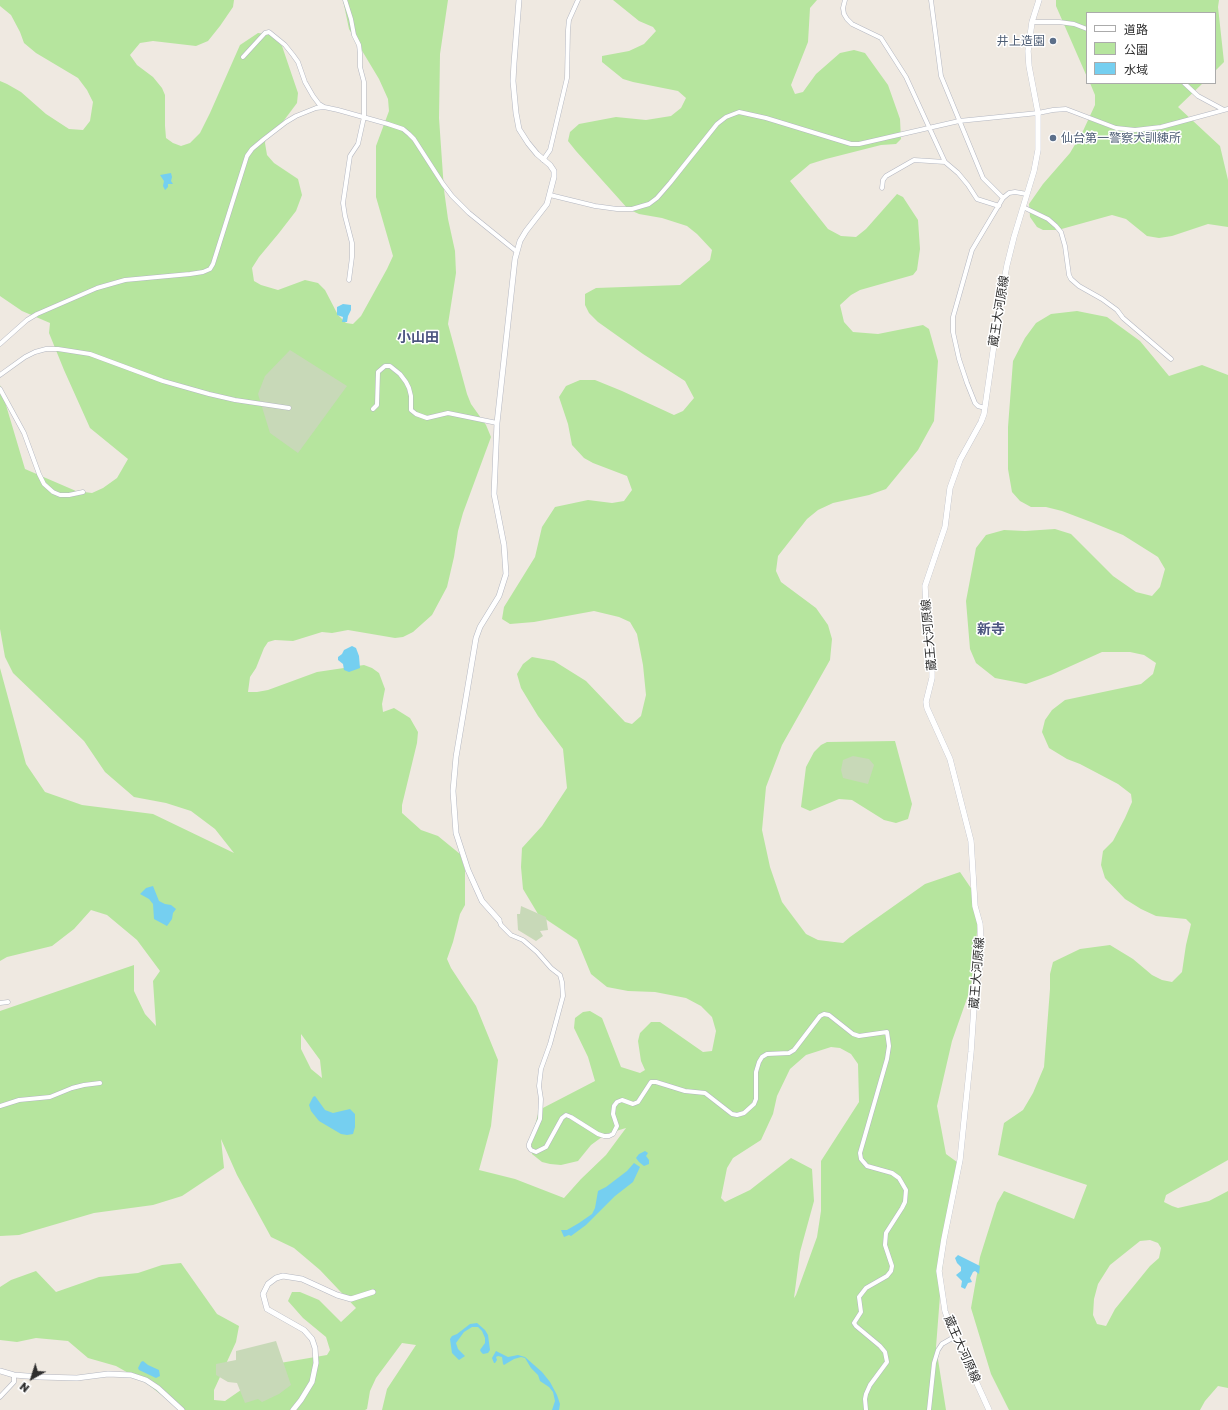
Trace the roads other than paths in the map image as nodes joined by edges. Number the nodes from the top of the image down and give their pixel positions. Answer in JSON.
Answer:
{"nodes":[{"id":1,"x":345,"y":0,"type":"edge"},
{"id":2,"x":519,"y":0,"type":"edge"},
{"id":3,"x":578,"y":0,"type":"edge"},
{"id":4,"x":845,"y":0,"type":"edge"},
{"id":5,"x":931,"y":0,"type":"edge"},
{"id":6,"x":1039,"y":0,"type":"edge"},
{"id":7,"x":1032,"y":22,"type":"junction"},
{"id":8,"x":1086,"y":29,"type":"edge"},
{"id":9,"x":243,"y":57,"type":"dead end"},
{"id":10,"x":1185,"y":84,"type":"edge"},
{"id":11,"x":1228,"y":104,"type":"edge"},
{"id":12,"x":324,"y":107,"type":"junction"},
{"id":13,"x":1226,"y":110,"type":"edge"},
{"id":14,"x":1038,"y":113,"type":"junction"},
{"id":15,"x":364,"y":117,"type":"junction"},
{"id":16,"x":959,"y":121,"type":"junction"},
{"id":17,"x":929,"y":127,"type":"junction"},
{"id":18,"x":544,"y":160,"type":"junction"},
{"id":19,"x":945,"y":162,"type":"junction"},
{"id":20,"x":882,"y":188,"type":"dead end"},
{"id":21,"x":1027,"y":194,"type":"junction"},
{"id":22,"x":550,"y":195,"type":"junction"},
{"id":23,"x":1006,"y":195,"type":"junction"},
{"id":24,"x":999,"y":206,"type":"junction"},
{"id":25,"x":1023,"y":207,"type":"junction"},
{"id":26,"x":516,"y":251,"type":"junction"},
{"id":27,"x":348,"y":280,"type":"dead end"},
{"id":28,"x":0,"y":344,"type":"edge"},
{"id":29,"x":1171,"y":359,"type":"dead end"},
{"id":30,"x":0,"y":375,"type":"edge"},
{"id":31,"x":0,"y":389,"type":"edge"},
{"id":32,"x":289,"y":408,"type":"dead end"},
{"id":33,"x":985,"y":408,"type":"junction"},
{"id":34,"x":373,"y":409,"type":"dead end"},
{"id":35,"x":497,"y":423,"type":"junction"},
{"id":36,"x":83,"y":492,"type":"dead end"},
{"id":37,"x":499,"y":920,"type":"joint"},
{"id":38,"x":8,"y":1002,"type":"dead end"},
{"id":39,"x":0,"y":1003,"type":"edge"},
{"id":40,"x":100,"y":1084,"type":"dead end"},
{"id":41,"x":0,"y":1106,"type":"edge"},
{"id":42,"x":373,"y":1292,"type":"dead end"},
{"id":43,"x":956,"y":1336,"type":"junction"},
{"id":44,"x":0,"y":1371,"type":"edge"},
{"id":45,"x":14,"y":1375,"type":"junction"},
{"id":46,"x":0,"y":1397,"type":"edge"},
{"id":47,"x":182,"y":1410,"type":"edge"},
{"id":48,"x":293,"y":1410,"type":"edge"},
{"id":49,"x":866,"y":1410,"type":"edge"},
{"id":50,"x":929,"y":1410,"type":"edge"},
{"id":51,"x":989,"y":1410,"type":"edge"}],
"edges":[{"from":1,"to":15,"type":"street"},
{"from":2,"to":18,"type":"street"},
{"from":3,"to":18,"type":"street"},
{"from":4,"to":17,"type":"street"},
{"from":5,"to":16,"type":"street"},
{"from":6,"to":7,"type":"main road","name":"蔵王大河原線"},
{"from":7,"to":8,"type":"street"},
{"from":7,"to":14,"type":"main road","name":"蔵王大河原線"},
{"from":9,"to":12,"type":"street"},
{"from":10,"to":13,"type":"street"},
{"from":11,"to":13,"type":"street"},
{"from":12,"to":15,"type":"street"},
{"from":12,"to":28,"type":"street"},
{"from":13,"to":14,"type":"street"},
{"from":14,"to":16,"type":"street"},
{"from":14,"to":21,"type":"main road","name":"蔵王大河原線"},
{"from":15,"to":26,"type":"street"},
{"from":15,"to":27,"type":"street"},
{"from":16,"to":17,"type":"street"},
{"from":16,"to":23,"type":"street"},
{"from":17,"to":19,"type":"street"},
{"from":17,"to":22,"type":"street"},
{"from":18,"to":22,"type":"street"},
{"from":19,"to":20,"type":"street"},
{"from":19,"to":24,"type":"street"},
{"from":21,"to":23,"type":"street"},
{"from":21,"to":25,"type":"main road","name":"蔵王大河原線"},
{"from":22,"to":26,"type":"street"},
{"from":23,"to":24,"type":"street"},
{"from":24,"to":33,"type":"street"},
{"from":25,"to":29,"type":"street"},
{"from":25,"to":33,"type":"main road","name":"蔵王大河原線"},
{"from":26,"to":35,"type":"street"},
{"from":30,"to":32,"type":"street"},
{"from":31,"to":36,"type":"street"},
{"from":33,"to":43,"type":"main road","name":"蔵王大河原線"},
{"from":34,"to":35,"type":"street"},
{"from":35,"to":37,"type":"street"},
{"from":37,"to":49,"type":"street"},
{"from":38,"to":39,"type":"street"},
{"from":40,"to":41,"type":"street"},
{"from":42,"to":48,"type":"street"},
{"from":43,"to":50,"type":"street"},
{"from":43,"to":51,"type":"main road","name":"蔵王大河原線"},
{"from":44,"to":45,"type":"street"},
{"from":45,"to":46,"type":"street"},
{"from":45,"to":47,"type":"street"}]}
